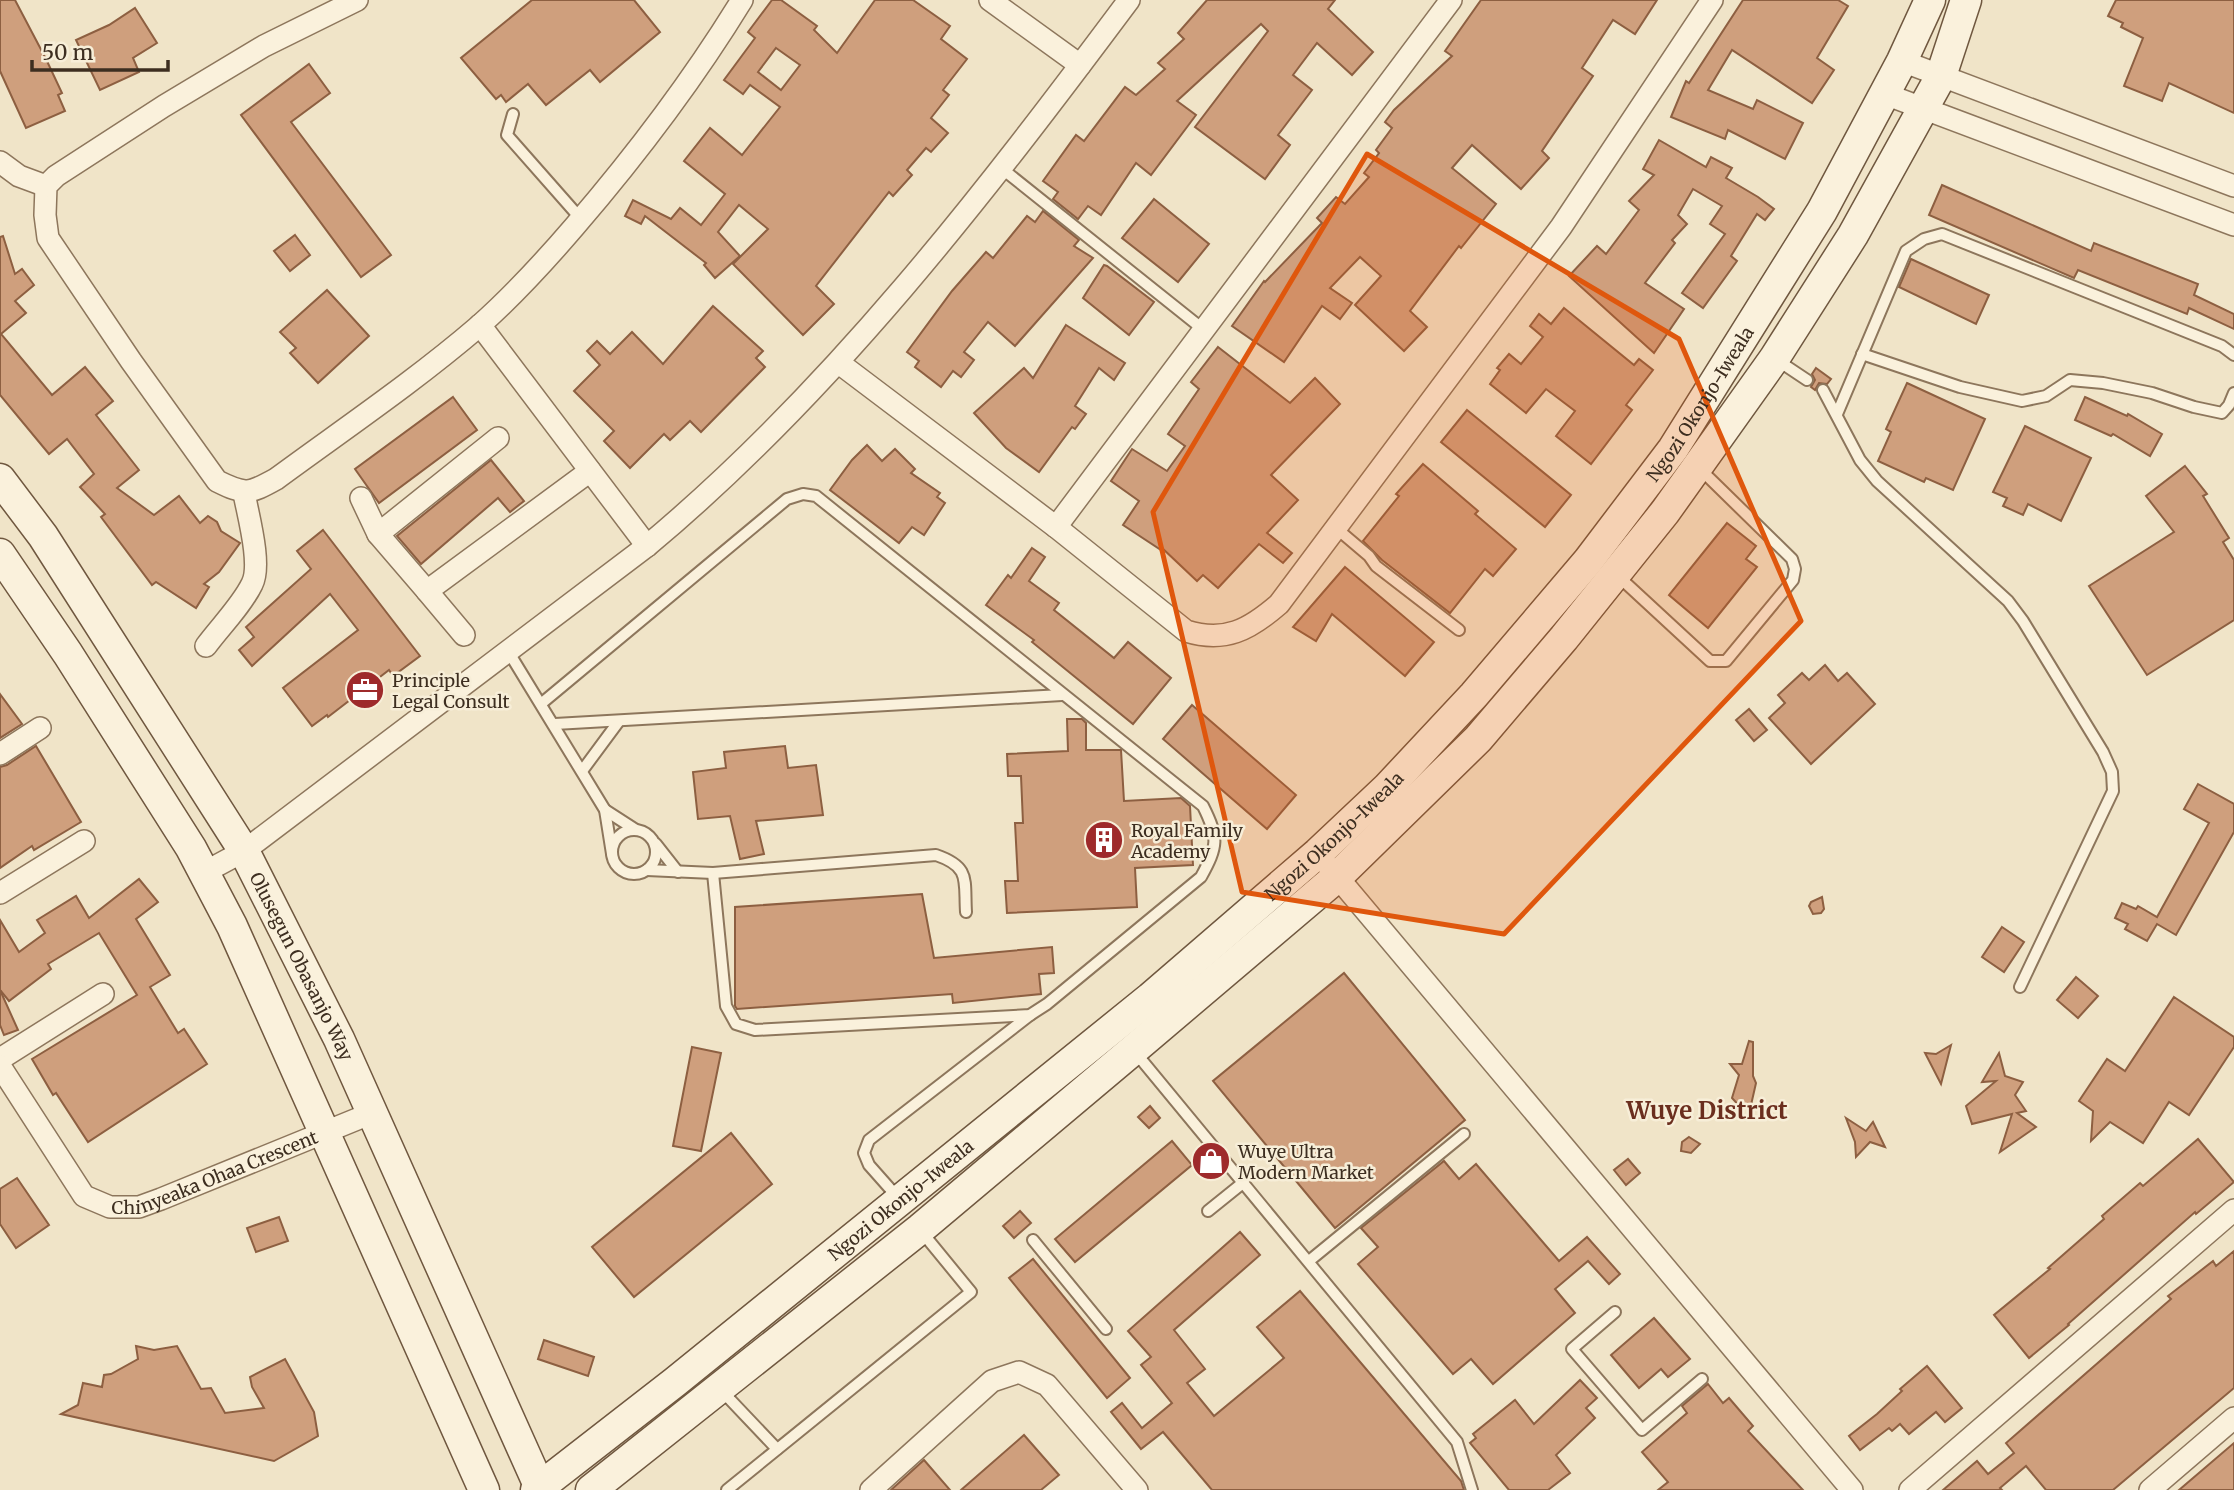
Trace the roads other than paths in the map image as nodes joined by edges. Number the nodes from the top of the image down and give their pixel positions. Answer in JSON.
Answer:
{"nodes":[{"id":1,"x":357,"y":0,"type":"edge"},
{"id":2,"x":742,"y":0,"type":"edge"},
{"id":3,"x":990,"y":0,"type":"edge"},
{"id":4,"x":1129,"y":0,"type":"edge"},
{"id":5,"x":1451,"y":0,"type":"edge"},
{"id":6,"x":1712,"y":0,"type":"edge"},
{"id":7,"x":1930,"y":0,"type":"edge"},
{"id":8,"x":1966,"y":0,"type":"edge"},
{"id":9,"x":1902,"y":61,"type":"junction"},
{"id":10,"x":1080,"y":65,"type":"junction"},
{"id":11,"x":1941,"y":76,"type":"junction"},
{"id":12,"x":1885,"y":94,"type":"junction"},
{"id":13,"x":1923,"y":109,"type":"junction"},
{"id":14,"x":513,"y":114,"type":"dead end"},
{"id":15,"x":0,"y":162,"type":"edge"},
{"id":16,"x":1000,"y":167,"type":"junction"},
{"id":17,"x":46,"y":186,"type":"junction"},
{"id":18,"x":2234,"y":186,"type":"edge"},
{"id":19,"x":581,"y":219,"type":"junction"},
{"id":20,"x":2234,"y":225,"type":"edge"},
{"id":21,"x":480,"y":325,"type":"junction"},
{"id":22,"x":1204,"y":330,"type":"junction"},
{"id":23,"x":1862,"y":354,"type":"junction"},
{"id":24,"x":2234,"y":355,"type":"edge"},
{"id":25,"x":1774,"y":359,"type":"junction"},
{"id":26,"x":839,"y":363,"type":"junction"},
{"id":27,"x":1807,"y":380,"type":"dead end"},
{"id":28,"x":1823,"y":390,"type":"dead end"},
{"id":29,"x":2234,"y":393,"type":"edge"},
{"id":30,"x":1837,"y":414,"type":"junction"},
{"id":31,"x":498,"y":438,"type":"dead end"},
{"id":32,"x":1698,"y":467,"type":"junction"},
{"id":33,"x":590,"y":471,"type":"junction"},
{"id":34,"x":0,"y":479,"type":"edge"},
{"id":35,"x":244,"y":493,"type":"junction"},
{"id":36,"x":361,"y":498,"type":"dead end"},
{"id":37,"x":1056,"y":527,"type":"junction"},
{"id":38,"x":1336,"y":528,"type":"junction"},
{"id":39,"x":378,"y":534,"type":"junction"},
{"id":40,"x":647,"y":546,"type":"junction"},
{"id":41,"x":0,"y":554,"type":"edge"},
{"id":42,"x":1615,"y":574,"type":"junction"},
{"id":43,"x":426,"y":591,"type":"junction"},
{"id":44,"x":1459,"y":630,"type":"dead end"},
{"id":45,"x":464,"y":635,"type":"dead end"},
{"id":46,"x":206,"y":646,"type":"dead end"},
{"id":47,"x":508,"y":651,"type":"junction"},
{"id":48,"x":1062,"y":695,"type":"junction"},
{"id":49,"x":542,"y":703,"type":"junction"},
{"id":50,"x":620,"y":721,"type":"junction"},
{"id":51,"x":555,"y":724,"type":"junction"},
{"id":52,"x":40,"y":729,"type":"dead end"},
{"id":53,"x":0,"y":754,"type":"edge"},
{"id":54,"x":582,"y":771,"type":"junction"},
{"id":55,"x":605,"y":810,"type":"junction"},
{"id":56,"x":636,"y":830,"type":"junction"},
{"id":57,"x":84,"y":841,"type":"dead end"},
{"id":58,"x":655,"y":843,"type":"junction"},
{"id":59,"x":244,"y":850,"type":"junction"},
{"id":60,"x":1318,"y":853,"type":"junction"},
{"id":61,"x":612,"y":854,"type":"junction"},
{"id":62,"x":647,"y":870,"type":"junction"},
{"id":63,"x":205,"y":872,"type":"junction"},
{"id":64,"x":678,"y":872,"type":"junction"},
{"id":65,"x":713,"y":873,"type":"junction"},
{"id":66,"x":1337,"y":877,"type":"junction"},
{"id":67,"x":0,"y":893,"type":"edge"},
{"id":68,"x":966,"y":912,"type":"dead end"},
{"id":69,"x":2020,"y":987,"type":"dead end"},
{"id":70,"x":103,"y":994,"type":"dead end"},
{"id":71,"x":1030,"y":1015,"type":"junction"},
{"id":72,"x":1133,"y":1050,"type":"junction"},
{"id":73,"x":0,"y":1059,"type":"edge"},
{"id":74,"x":0,"y":1066,"type":"edge"},
{"id":75,"x":372,"y":1113,"type":"junction"},
{"id":76,"x":323,"y":1134,"type":"junction"},
{"id":77,"x":1464,"y":1134,"type":"dead end"},
{"id":78,"x":1244,"y":1182,"type":"junction"},
{"id":79,"x":900,"y":1200,"type":"junction"},
{"id":80,"x":2234,"y":1210,"type":"edge"},
{"id":81,"x":1208,"y":1211,"type":"dead end"},
{"id":82,"x":919,"y":1229,"type":"junction"},
{"id":83,"x":1032,"y":1240,"type":"dead end"},
{"id":84,"x":1309,"y":1261,"type":"junction"},
{"id":85,"x":1615,"y":1312,"type":"dead end"},
{"id":86,"x":1106,"y":1329,"type":"dead end"},
{"id":87,"x":1702,"y":1379,"type":"dead end"},
{"id":88,"x":719,"y":1387,"type":"junction"},
{"id":89,"x":2234,"y":1418,"type":"edge"},
{"id":90,"x":777,"y":1449,"type":"junction"},
{"id":91,"x":1130,"y":1488,"type":"edge"},
{"id":92,"x":539,"y":1489,"type":"edge"},
{"id":93,"x":484,"y":1490,"type":"edge"},
{"id":94,"x":591,"y":1490,"type":"edge"},
{"id":95,"x":727,"y":1490,"type":"edge"},
{"id":96,"x":871,"y":1490,"type":"edge"},
{"id":97,"x":1472,"y":1490,"type":"edge"},
{"id":98,"x":1853,"y":1490,"type":"edge"},
{"id":99,"x":1910,"y":1490,"type":"edge"},
{"id":100,"x":2150,"y":1490,"type":"edge"}],
"edges":[{"from":1,"to":17,"type":"street"},
{"from":2,"to":19,"type":"street"},
{"from":3,"to":10,"type":"street"},
{"from":4,"to":10,"type":"street"},
{"from":5,"to":22,"type":"street"},
{"from":6,"to":38,"type":"street"},
{"from":7,"to":9,"type":"street","name":"Ngozi Okonjo-Iweala"},
{"from":8,"to":11,"type":"street","name":"Ngozi Okonjo-Iweala"},
{"from":9,"to":11,"type":"street"},
{"from":9,"to":12,"type":"street","name":"Ngozi Okonjo-Iweala"},
{"from":10,"to":16,"type":"street"},
{"from":11,"to":13,"type":"street","name":"Ngozi Okonjo-Iweala"},
{"from":11,"to":18,"type":"street"},
{"from":12,"to":13,"type":"street"},
{"from":12,"to":60,"type":"street","name":"Ngozi Okonjo-Iweala"},
{"from":13,"to":20,"type":"street"},
{"from":13,"to":25,"type":"street","name":"Ngozi Okonjo-Iweala"},
{"from":14,"to":19,"type":"lane"},
{"from":15,"to":17,"type":"street"},
{"from":16,"to":22,"type":"lane"},
{"from":16,"to":26,"type":"street"},
{"from":17,"to":35,"type":"street"},
{"from":19,"to":21,"type":"street"},
{"from":21,"to":33,"type":"street"},
{"from":21,"to":35,"type":"street"},
{"from":22,"to":37,"type":"street"},
{"from":23,"to":24,"type":"lane"},
{"from":23,"to":29,"type":"lane"},
{"from":23,"to":30,"type":"lane"},
{"from":25,"to":27,"type":"lane"},
{"from":25,"to":32,"type":"street","name":"Ngozi Okonjo-Iweala"},
{"from":26,"to":37,"type":"street"},
{"from":26,"to":40,"type":"street"},
{"from":28,"to":30,"type":"lane"},
{"from":30,"to":69,"type":"lane"},
{"from":31,"to":39,"type":"street"},
{"from":32,"to":42,"type":"street","name":"Ngozi Okonjo-Iweala"},
{"from":32,"to":42,"type":"lane"},
{"from":33,"to":40,"type":"street"},
{"from":33,"to":43,"type":"street"},
{"from":34,"to":59,"type":"street","name":"Olusegun Obasanjo Way"},
{"from":35,"to":46,"type":"street"},
{"from":36,"to":39,"type":"street"},
{"from":37,"to":38,"type":"street"},
{"from":38,"to":44,"type":"lane"},
{"from":39,"to":43,"type":"street"},
{"from":40,"to":47,"type":"street"},
{"from":41,"to":63,"type":"street"},
{"from":42,"to":66,"type":"street","name":"Ngozi Okonjo-Iweala"},
{"from":43,"to":45,"type":"street"},
{"from":47,"to":49,"type":"lane"},
{"from":47,"to":59,"type":"street"},
{"from":48,"to":49,"type":"lane"},
{"from":48,"to":50,"type":"lane"},
{"from":48,"to":71,"type":"lane"},
{"from":49,"to":51,"type":"lane"},
{"from":50,"to":51,"type":"lane"},
{"from":50,"to":54,"type":"lane"},
{"from":51,"to":54,"type":"lane"},
{"from":52,"to":53,"type":"street"},
{"from":54,"to":55,"type":"lane"},
{"from":55,"to":56,"type":"lane"},
{"from":55,"to":61,"type":"lane"},
{"from":56,"to":58,"type":"lane"},
{"from":56,"to":61,"type":"lane"},
{"from":57,"to":67,"type":"street"},
{"from":58,"to":62,"type":"lane"},
{"from":58,"to":64,"type":"lane"},
{"from":59,"to":63,"type":"street"},
{"from":59,"to":75,"type":"street","name":"Olusegun Obasanjo Way"},
{"from":60,"to":66,"type":"street"},
{"from":60,"to":79,"type":"street","name":"Ngozi Okonjo-Iweala"},
{"from":61,"to":62,"type":"lane"},
{"from":62,"to":64,"type":"lane"},
{"from":63,"to":76,"type":"street"},
{"from":64,"to":65,"type":"lane"},
{"from":65,"to":68,"type":"lane"},
{"from":65,"to":71,"type":"lane"},
{"from":66,"to":72,"type":"street","name":"Ngozi Okonjo-Iweala"},
{"from":66,"to":98,"type":"street"},
{"from":70,"to":73,"type":"street"},
{"from":71,"to":79,"type":"lane"},
{"from":72,"to":78,"type":"lane"},
{"from":72,"to":82,"type":"street","name":"Ngozi Okonjo-Iweala"},
{"from":74,"to":76,"type":"street","name":"Chinyeaka Ohaa Crescent"},
{"from":75,"to":76,"type":"street","name":"Chinyeaka Ohaa Crescent"},
{"from":75,"to":92,"type":"street","name":"Olusegun Obasanjo Way"},
{"from":76,"to":93,"type":"street"},
{"from":77,"to":84,"type":"lane"},
{"from":78,"to":81,"type":"lane"},
{"from":78,"to":84,"type":"lane"},
{"from":79,"to":92,"type":"street","name":"Ngozi Okonjo-Iweala"},
{"from":80,"to":99,"type":"street"},
{"from":82,"to":88,"type":"street","name":"Ngozi Okonjo-Iweala"},
{"from":82,"to":90,"type":"lane"},
{"from":83,"to":86,"type":"lane"},
{"from":84,"to":97,"type":"lane"},
{"from":85,"to":87,"type":"lane"},
{"from":88,"to":90,"type":"lane"},
{"from":88,"to":94,"type":"street","name":"Ngozi Okonjo-Iweala"},
{"from":89,"to":100,"type":"street"},
{"from":90,"to":95,"type":"lane"},
{"from":91,"to":96,"type":"street"}]}
